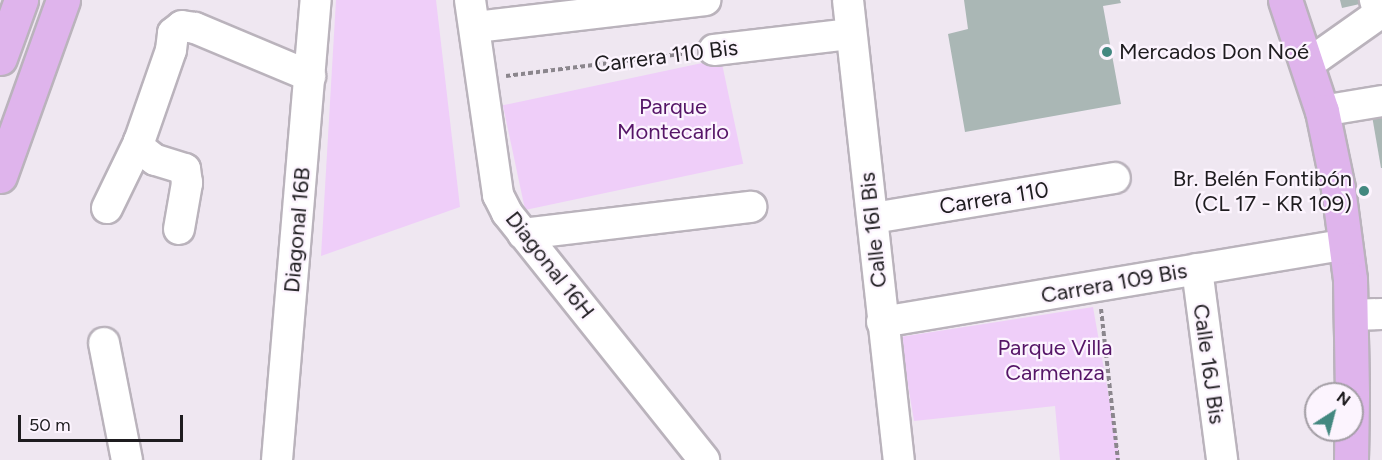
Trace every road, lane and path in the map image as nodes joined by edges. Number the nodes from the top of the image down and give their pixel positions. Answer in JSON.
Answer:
{"nodes":[{"id":1,"x":21,"y":0,"type":"edge"},
{"id":2,"x":63,"y":0,"type":"edge"},
{"id":3,"x":316,"y":0,"type":"edge"},
{"id":4,"x":705,"y":0,"type":"edge"},
{"id":5,"x":848,"y":0,"type":"edge"},
{"id":6,"x":1285,"y":0,"type":"edge"},
{"id":7,"x":1375,"y":0,"type":"edge"},
{"id":8,"x":473,"y":14,"type":"edge"},
{"id":9,"x":851,"y":34,"type":"junction"},
{"id":10,"x":714,"y":50,"type":"joint"},
{"id":11,"x":0,"y":58,"type":"edge"},
{"id":12,"x":1308,"y":64,"type":"junction"},
{"id":13,"x":310,"y":76,"type":"junction"},
{"id":14,"x":481,"y":79,"type":"junction"},
{"id":15,"x":1382,"y":101,"type":"edge"},
{"id":16,"x":1322,"y":111,"type":"junction"},
{"id":17,"x":139,"y":142,"type":"junction"},
{"id":18,"x":0,"y":176,"type":"edge"},
{"id":19,"x":1115,"y":178,"type":"dead end"},
{"id":20,"x":751,"y":207,"type":"dead end"},
{"id":21,"x":107,"y":208,"type":"dead end"},
{"id":22,"x":873,"y":218,"type":"junction"},
{"id":23,"x":179,"y":229,"type":"dead end"},
{"id":24,"x":523,"y":234,"type":"junction"},
{"id":25,"x":1346,"y":244,"type":"junction"},
{"id":26,"x":1197,"y":268,"type":"junction"},
{"id":27,"x":1099,"y":285,"type":"junction"},
{"id":28,"x":1366,"y":314,"type":"edge"},
{"id":29,"x":882,"y":322,"type":"junction"},
{"id":30,"x":104,"y":343,"type":"dead end"},
{"id":31,"x":1354,"y":382,"type":"edge"},
{"id":32,"x":1351,"y":442,"type":"edge"},
{"id":33,"x":127,"y":460,"type":"edge"},
{"id":34,"x":277,"y":460,"type":"edge"},
{"id":35,"x":704,"y":460,"type":"edge"},
{"id":36,"x":899,"y":460,"type":"edge"},
{"id":37,"x":1118,"y":460,"type":"edge"},
{"id":38,"x":1222,"y":460,"type":"edge"},
{"id":39,"x":1351,"y":460,"type":"edge"}],
"edges":[{"from":1,"to":11,"type":"main road"},
{"from":2,"to":18,"type":"main road"},
{"from":3,"to":13,"type":"street","name":"Diagonal 16B"},
{"from":4,"to":8,"type":"street"},
{"from":5,"to":9,"type":"street","name":"Calle 16I Bis"},
{"from":6,"to":12,"type":"main road"},
{"from":7,"to":12,"type":"street"},
{"from":8,"to":14,"type":"street","name":"Diagonal 16H"},
{"from":9,"to":10,"type":"street","name":"Carrera 110 Bis"},
{"from":9,"to":22,"type":"street","name":"Calle 16I Bis"},
{"from":10,"to":14,"type":"path","name":"Carrera 110 Bis"},
{"from":12,"to":16,"type":"main road"},
{"from":13,"to":17,"type":"street"},
{"from":13,"to":34,"type":"street","name":"Diagonal 16B"},
{"from":14,"to":24,"type":"street","name":"Diagonal 16H"},
{"from":15,"to":16,"type":"street"},
{"from":16,"to":25,"type":"main road"},
{"from":17,"to":21,"type":"street"},
{"from":17,"to":23,"type":"street"},
{"from":19,"to":22,"type":"street","name":"Carrera 110"},
{"from":20,"to":24,"type":"street"},
{"from":22,"to":29,"type":"street","name":"Calle 16I Bis"},
{"from":24,"to":35,"type":"street","name":"Diagonal 16H"},
{"from":25,"to":26,"type":"street","name":"Carrera 109 Bis"},
{"from":25,"to":28,"type":"main road"},
{"from":26,"to":27,"type":"street","name":"Carrera 109 Bis"},
{"from":26,"to":38,"type":"street","name":"Calle 16J Bis"},
{"from":27,"to":29,"type":"street","name":"Carrera 109 Bis"},
{"from":27,"to":37,"type":"path"},
{"from":28,"to":31,"type":"main road"},
{"from":29,"to":36,"type":"street","name":"Calle 16I Bis"},
{"from":30,"to":33,"type":"street"},
{"from":32,"to":39,"type":"main road"}]}
